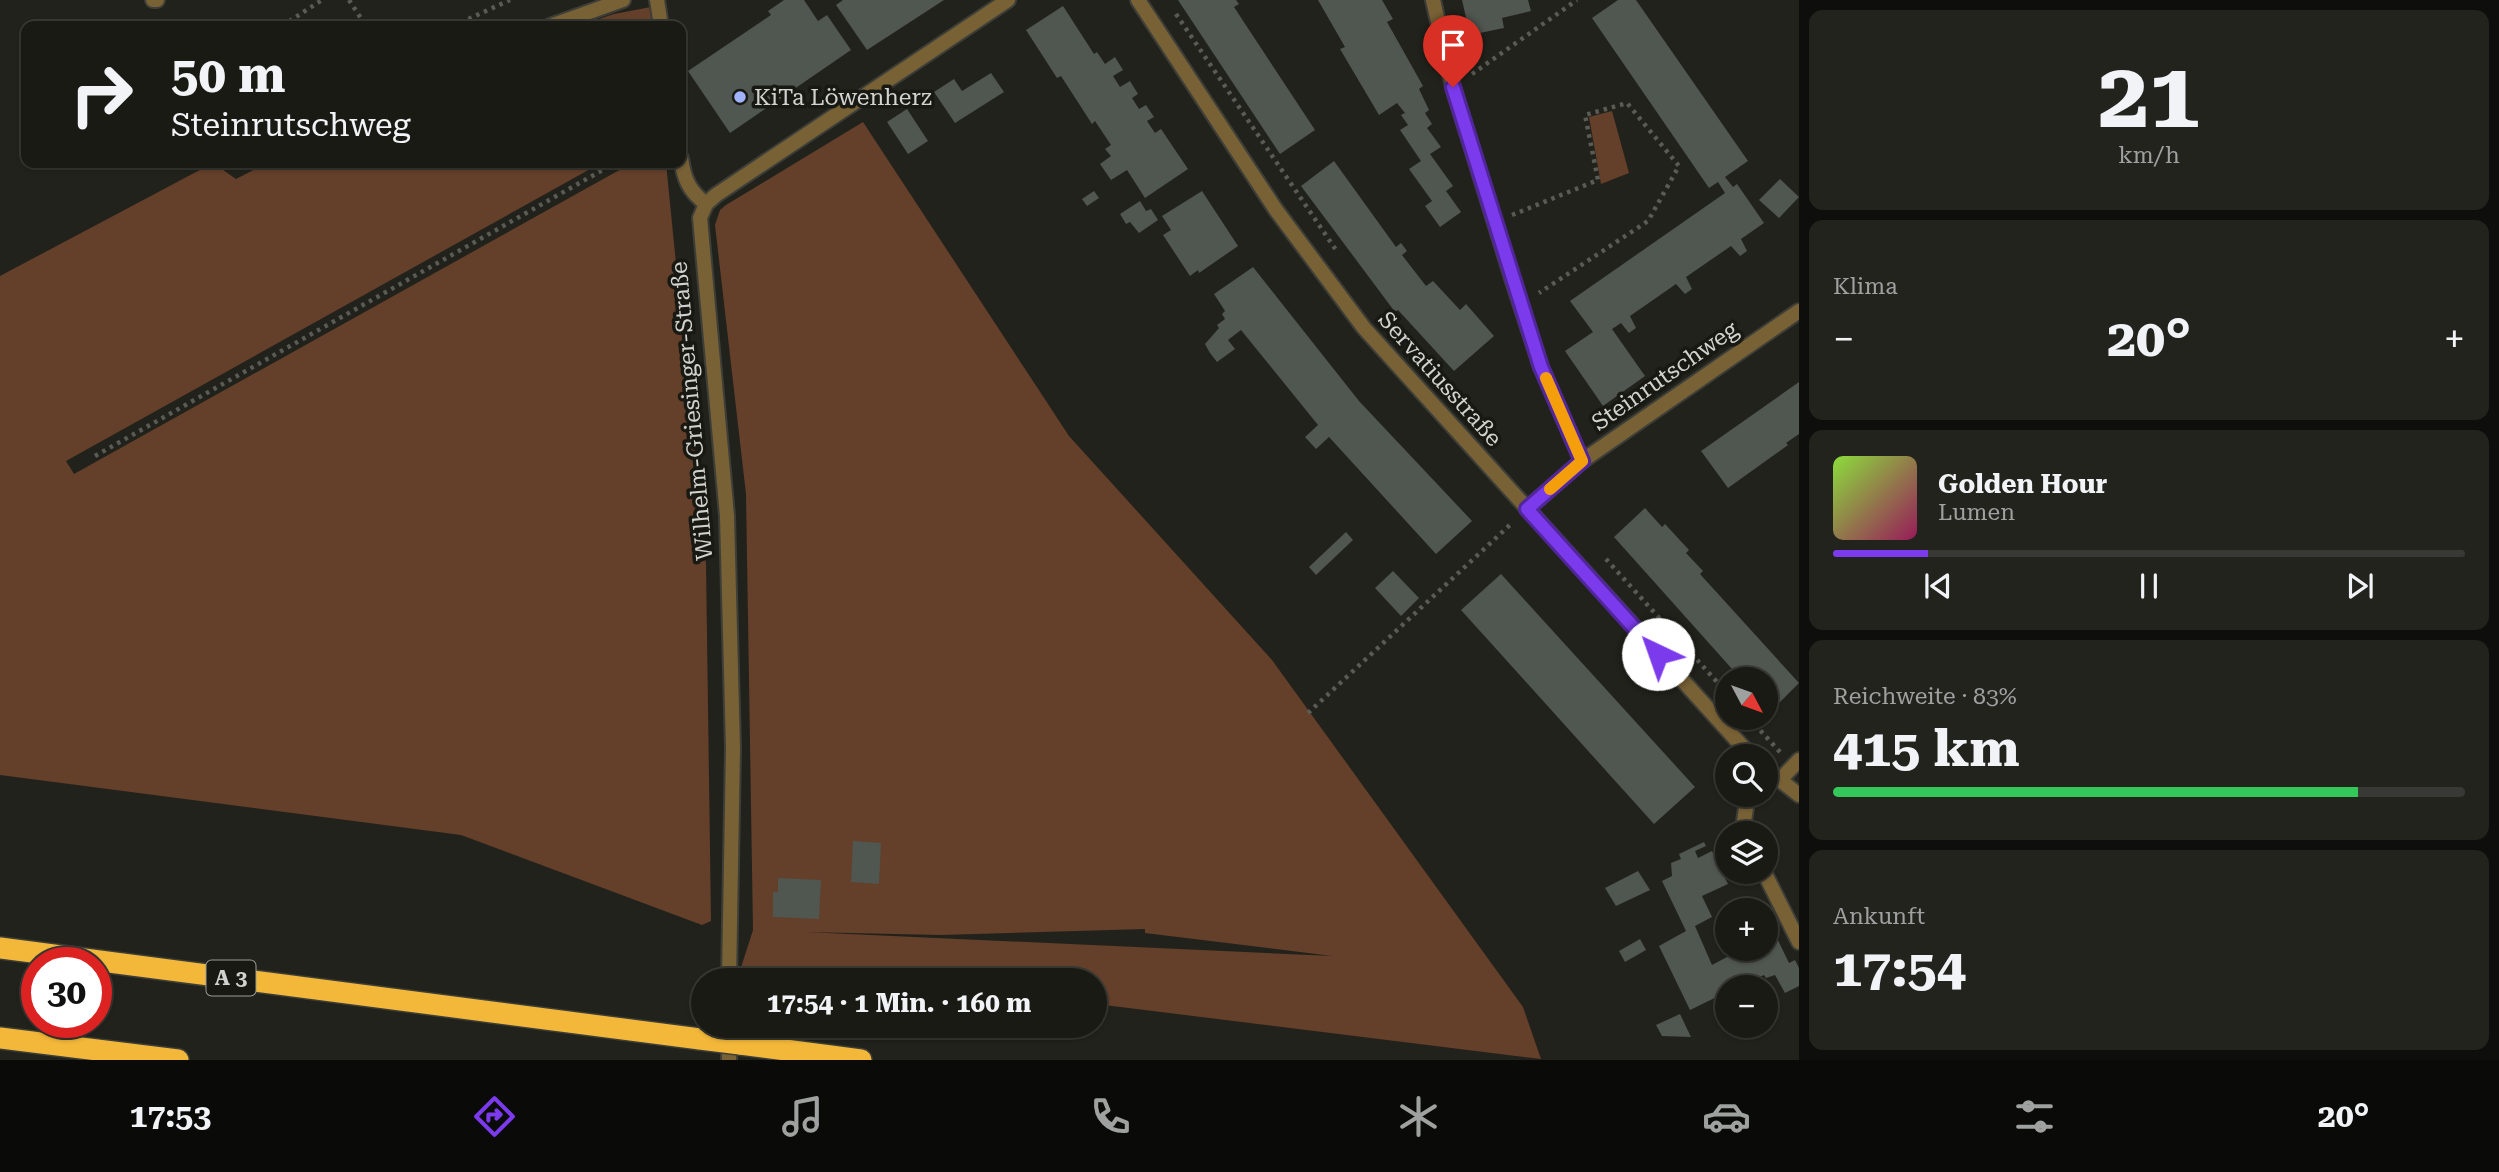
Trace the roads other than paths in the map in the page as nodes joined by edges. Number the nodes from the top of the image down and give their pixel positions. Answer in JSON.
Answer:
{"nodes":[{"id":1,"x":623,"y":0,"type":"edge"},
{"id":2,"x":657,"y":0,"type":"edge"},
{"id":3,"x":1008,"y":0,"type":"edge"},
{"id":4,"x":1138,"y":0,"type":"edge"},
{"id":5,"x":1433,"y":0,"type":"edge"},
{"id":6,"x":564,"y":21,"type":"edge"},
{"id":7,"x":660,"y":21,"type":"edge"},
{"id":8,"x":682,"y":168,"type":"edge"},
{"id":9,"x":706,"y":204,"type":"junction"},
{"id":10,"x":1799,"y":311,"type":"edge"},
{"id":11,"x":1582,"y":461,"type":"junction"},
{"id":12,"x":1527,"y":509,"type":"junction"},
{"id":13,"x":1740,"y":744,"type":"edge"},
{"id":14,"x":1797,"y":762,"type":"edge"},
{"id":15,"x":1778,"y":770,"type":"edge"},
{"id":16,"x":1778,"y":780,"type":"edge"},
{"id":17,"x":1799,"y":795,"type":"edge"},
{"id":18,"x":1770,"y":884,"type":"edge"},
{"id":19,"x":1799,"y":942,"type":"edge"},
{"id":20,"x":0,"y":948,"type":"edge"},
{"id":21,"x":729,"y":968,"type":"edge"},
{"id":22,"x":0,"y":1038,"type":"edge"},
{"id":23,"x":735,"y":1052,"type":"edge"},
{"id":24,"x":178,"y":1060,"type":"edge"},
{"id":25,"x":861,"y":1060,"type":"edge"}],
"edges":[{"from":1,"to":6,"type":"street"},
{"from":2,"to":7,"type":"street"},
{"from":3,"to":9,"type":"street"},
{"from":4,"to":12,"type":"street","name":"Servatiusstraße"},
{"from":5,"to":11,"type":"street"},
{"from":8,"to":9,"type":"street"},
{"from":9,"to":21,"type":"street","name":"Wilhelm-Griesinger-Straße"},
{"from":10,"to":11,"type":"street","name":"Steinrutschweg"},
{"from":11,"to":12,"type":"street","name":"Steinrutschweg"},
{"from":12,"to":13,"type":"street","name":"Servatiusstraße"},
{"from":14,"to":15,"type":"street"},
{"from":16,"to":17,"type":"street"},
{"from":18,"to":19,"type":"street"},
{"from":20,"to":23,"type":"highway","number":"A 3","bridge":true},
{"from":22,"to":24,"type":"highway"},
{"from":23,"to":25,"type":"highway","number":"A 3"}]}
